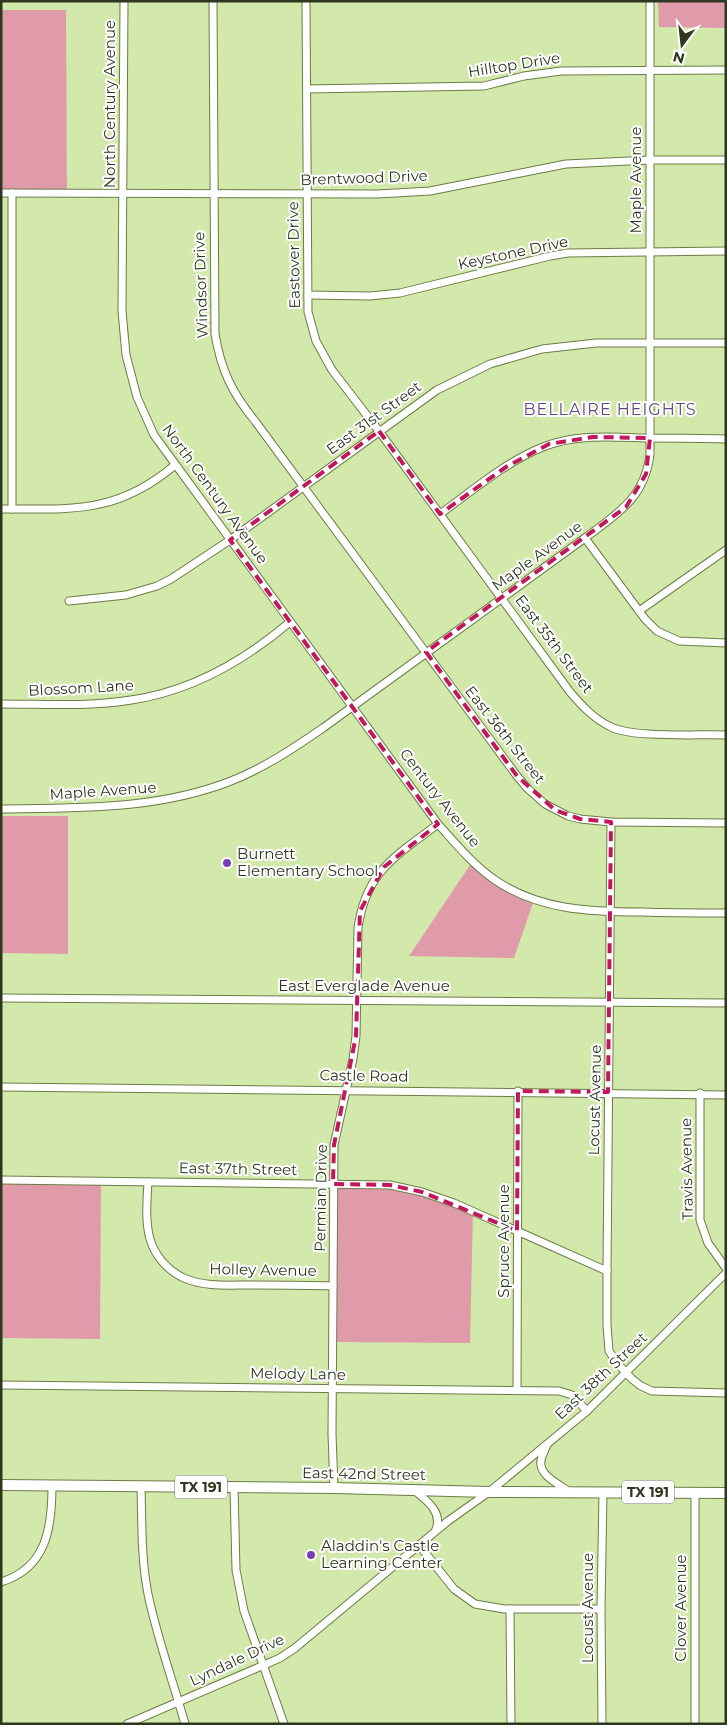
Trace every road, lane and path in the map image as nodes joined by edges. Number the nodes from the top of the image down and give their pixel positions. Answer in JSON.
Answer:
{"nodes":[{"id":1,"x":124,"y":1,"type":"edge"},
{"id":2,"x":213,"y":1,"type":"edge"},
{"id":3,"x":306,"y":1,"type":"edge"},
{"id":4,"x":650,"y":1,"type":"edge"},
{"id":5,"x":650,"y":70,"type":"junction"},
{"id":6,"x":726,"y":70,"type":"edge"},
{"id":7,"x":307,"y":89,"type":"junction"},
{"id":8,"x":650,"y":160,"type":"junction"},
{"id":9,"x":726,"y":160,"type":"edge"},
{"id":10,"x":1,"y":193,"type":"edge"},
{"id":11,"x":12,"y":193,"type":"junction"},
{"id":12,"x":123,"y":193,"type":"junction"},
{"id":13,"x":213,"y":193,"type":"junction"},
{"id":14,"x":307,"y":194,"type":"junction"},
{"id":15,"x":650,"y":251,"type":"junction"},
{"id":16,"x":726,"y":251,"type":"edge"},
{"id":17,"x":308,"y":294,"type":"junction"},
{"id":18,"x":650,"y":343,"type":"junction"},
{"id":19,"x":726,"y":343,"type":"edge"},
{"id":20,"x":379,"y":431,"type":"junction"},
{"id":21,"x":650,"y":438,"type":"junction"},
{"id":22,"x":726,"y":438,"type":"edge"},
{"id":23,"x":176,"y":464,"type":"junction"},
{"id":24,"x":303,"y":486,"type":"junction"},
{"id":25,"x":1,"y":509,"type":"edge"},
{"id":26,"x":12,"y":509,"type":"junction"},
{"id":27,"x":440,"y":514,"type":"junction"},
{"id":28,"x":585,"y":538,"type":"junction"},
{"id":29,"x":230,"y":540,"type":"junction"},
{"id":30,"x":726,"y":550,"type":"edge"},
{"id":31,"x":502,"y":598,"type":"junction"},
{"id":32,"x":69,"y":601,"type":"dead end"},
{"id":33,"x":639,"y":611,"type":"junction"},
{"id":34,"x":290,"y":622,"type":"junction"},
{"id":35,"x":726,"y":643,"type":"edge"},
{"id":36,"x":426,"y":652,"type":"junction"},
{"id":37,"x":1,"y":704,"type":"edge"},
{"id":38,"x":353,"y":706,"type":"junction"},
{"id":39,"x":726,"y":735,"type":"edge"},
{"id":40,"x":1,"y":809,"type":"edge"},
{"id":41,"x":611,"y":822,"type":"junction"},
{"id":42,"x":726,"y":823,"type":"edge"},
{"id":43,"x":438,"y":824,"type":"junction"},
{"id":44,"x":610,"y":912,"type":"junction"},
{"id":45,"x":726,"y":913,"type":"edge"},
{"id":46,"x":1,"y":998,"type":"edge"},
{"id":47,"x":356,"y":1000,"type":"junction"},
{"id":48,"x":609,"y":1002,"type":"junction"},
{"id":49,"x":726,"y":1003,"type":"edge"},
{"id":50,"x":1,"y":1086,"type":"edge"},
{"id":51,"x":346,"y":1090,"type":"junction"},
{"id":52,"x":518,"y":1092,"type":"junction"},
{"id":53,"x":608,"y":1092,"type":"junction"},
{"id":54,"x":700,"y":1093,"type":"junction"},
{"id":55,"x":726,"y":1094,"type":"edge"},
{"id":56,"x":1,"y":1180,"type":"edge"},
{"id":57,"x":148,"y":1182,"type":"junction"},
{"id":58,"x":333,"y":1184,"type":"junction"},
{"id":59,"x":517,"y":1231,"type":"junction"},
{"id":60,"x":726,"y":1268,"type":"edge"},
{"id":61,"x":607,"y":1271,"type":"junction"},
{"id":62,"x":726,"y":1273,"type":"edge"},
{"id":63,"x":333,"y":1286,"type":"junction"},
{"id":64,"x":627,"y":1373,"type":"junction"},
{"id":65,"x":1,"y":1385,"type":"edge"},
{"id":66,"x":333,"y":1388,"type":"junction"},
{"id":67,"x":517,"y":1390,"type":"junction"},
{"id":68,"x":726,"y":1393,"type":"edge"},
{"id":69,"x":587,"y":1411,"type":"junction"},
{"id":70,"x":547,"y":1444,"type":"junction"},
{"id":71,"x":1,"y":1485,"type":"edge"},
{"id":72,"x":52,"y":1486,"type":"junction"},
{"id":73,"x":141,"y":1487,"type":"junction"},
{"id":74,"x":234,"y":1488,"type":"junction"},
{"id":75,"x":334,"y":1488,"type":"junction"},
{"id":76,"x":414,"y":1490,"type":"junction"},
{"id":77,"x":489,"y":1492,"type":"junction"},
{"id":78,"x":569,"y":1492,"type":"junction"},
{"id":79,"x":603,"y":1492,"type":"junction"},
{"id":80,"x":695,"y":1493,"type":"junction"},
{"id":81,"x":726,"y":1493,"type":"edge"},
{"id":82,"x":435,"y":1532,"type":"junction"},
{"id":83,"x":419,"y":1545,"type":"junction"},
{"id":84,"x":1,"y":1582,"type":"edge"},
{"id":85,"x":510,"y":1609,"type":"junction"},
{"id":86,"x":601,"y":1609,"type":"junction"},
{"id":87,"x":264,"y":1665,"type":"junction"},
{"id":88,"x":179,"y":1702,"type":"junction"},
{"id":89,"x":127,"y":1724,"type":"edge"},
{"id":90,"x":185,"y":1724,"type":"edge"},
{"id":91,"x":284,"y":1724,"type":"edge"},
{"id":92,"x":511,"y":1724,"type":"edge"},
{"id":93,"x":602,"y":1724,"type":"edge"},
{"id":94,"x":695,"y":1724,"type":"edge"}],
"edges":[{"from":1,"to":12,"type":"street","name":"North Century Avenue"},
{"from":2,"to":13,"type":"street","name":"Windsor Drive"},
{"from":3,"to":7,"type":"street","name":"Eastover Drive"},
{"from":4,"to":5,"type":"street","name":"Maple Avenue"},
{"from":5,"to":6,"type":"street","name":"Hilltop Drive"},
{"from":5,"to":7,"type":"street","name":"Hilltop Drive"},
{"from":5,"to":8,"type":"street","name":"Maple Avenue"},
{"from":7,"to":14,"type":"street","name":"Eastover Drive"},
{"from":8,"to":9,"type":"street","name":"Brentwood Drive"},
{"from":8,"to":14,"type":"street","name":"Brentwood Drive"},
{"from":8,"to":15,"type":"street","name":"Maple Avenue"},
{"from":10,"to":11,"type":"street","name":"Brentwood Drive"},
{"from":11,"to":12,"type":"street","name":"Brentwood Drive"},
{"from":11,"to":26,"type":"street"},
{"from":12,"to":13,"type":"street","name":"Brentwood Drive"},
{"from":12,"to":23,"type":"street","name":"North Century Avenue"},
{"from":13,"to":14,"type":"street","name":"Brentwood Drive"},
{"from":13,"to":24,"type":"street","name":"Windsor Drive"},
{"from":14,"to":17,"type":"street","name":"Eastover Drive"},
{"from":15,"to":16,"type":"street","name":"Keystone Drive"},
{"from":15,"to":17,"type":"street","name":"Keystone Drive"},
{"from":15,"to":18,"type":"street","name":"Maple Avenue"},
{"from":17,"to":20,"type":"street","name":"Eastover Drive"},
{"from":18,"to":19,"type":"street","name":"East 31st Street"},
{"from":18,"to":20,"type":"street","name":"East 31st Street"},
{"from":18,"to":21,"type":"street","name":"Maple Avenue"},
{"from":20,"to":24,"type":"street","name":"East 31st Street"},
{"from":20,"to":27,"type":"street","name":"Eastover Drive"},
{"from":21,"to":22,"type":"street"},
{"from":21,"to":27,"type":"street"},
{"from":21,"to":28,"type":"street","name":"Maple Avenue"},
{"from":23,"to":26,"type":"street"},
{"from":23,"to":29,"type":"street","name":"North Century Avenue"},
{"from":24,"to":29,"type":"street","name":"East 31st Street"},
{"from":24,"to":36,"type":"street","name":"Windsor Drive"},
{"from":25,"to":26,"type":"street"},
{"from":27,"to":31,"type":"street","name":"Eastover Drive"},
{"from":28,"to":31,"type":"street","name":"Maple Avenue"},
{"from":28,"to":33,"type":"street"},
{"from":29,"to":32,"type":"street","name":"East 31st Street"},
{"from":29,"to":34,"type":"street","name":"North Century Avenue"},
{"from":30,"to":33,"type":"street"},
{"from":31,"to":36,"type":"street","name":"Maple Avenue"},
{"from":31,"to":39,"type":"street","name":"East 35th Street"},
{"from":33,"to":35,"type":"street"},
{"from":34,"to":37,"type":"street","name":"Blossom Lane"},
{"from":34,"to":38,"type":"street","name":"North Century Avenue"},
{"from":36,"to":38,"type":"street","name":"Maple Avenue"},
{"from":36,"to":41,"type":"street","name":"East 36th Street"},
{"from":38,"to":40,"type":"street","name":"Maple Avenue"},
{"from":38,"to":43,"type":"street","name":"Century Avenue"},
{"from":41,"to":42,"type":"street","name":"East 36th Street"},
{"from":41,"to":44,"type":"street","name":"Locust Avenue"},
{"from":43,"to":44,"type":"street","name":"Century Avenue"},
{"from":43,"to":47,"type":"street","name":"Permian Drive"},
{"from":44,"to":45,"type":"street","name":"Century Avenue"},
{"from":44,"to":48,"type":"street","name":"Locust Avenue"},
{"from":46,"to":47,"type":"street","name":"East Everglade Avenue"},
{"from":47,"to":48,"type":"street","name":"East Everglade Avenue"},
{"from":47,"to":51,"type":"street","name":"Permian Drive"},
{"from":48,"to":49,"type":"street","name":"East Everglade Avenue"},
{"from":48,"to":53,"type":"street","name":"Locust Avenue"},
{"from":50,"to":51,"type":"street","name":"Castle Road"},
{"from":51,"to":52,"type":"street","name":"Castle Road"},
{"from":51,"to":58,"type":"street","name":"Permian Drive"},
{"from":52,"to":53,"type":"street","name":"Castle Road"},
{"from":52,"to":59,"type":"street","name":"Spruce Avenue"},
{"from":53,"to":54,"type":"street","name":"Castle Road"},
{"from":53,"to":61,"type":"street","name":"Locust Avenue"},
{"from":54,"to":55,"type":"street","name":"Castle Road"},
{"from":54,"to":60,"type":"street","name":"Travis Avenue"},
{"from":56,"to":57,"type":"street","name":"East 37th Street"},
{"from":57,"to":58,"type":"street","name":"East 37th Street"},
{"from":57,"to":63,"type":"street","name":"Holley Avenue"},
{"from":58,"to":59,"type":"street","name":"East 37th Street"},
{"from":58,"to":63,"type":"street","name":"Permian Drive"},
{"from":59,"to":61,"type":"street","name":"East 37th Street"},
{"from":59,"to":67,"type":"street","name":"Spruce Avenue"},
{"from":61,"to":64,"type":"street","name":"Locust Avenue"},
{"from":62,"to":64,"type":"street","name":"East 38th Street"},
{"from":63,"to":66,"type":"street","name":"Permian Drive"},
{"from":64,"to":68,"type":"street"},
{"from":64,"to":69,"type":"street","name":"East 38th Street"},
{"from":65,"to":66,"type":"street","name":"Melody Lane"},
{"from":66,"to":67,"type":"street","name":"Melody Lane"},
{"from":66,"to":75,"type":"street","name":"Permian Drive"},
{"from":67,"to":69,"type":"street","name":"Melody Lane"},
{"from":69,"to":70,"type":"street","name":"East 38th Street"},
{"from":70,"to":77,"type":"street","name":"East 38th Street"},
{"from":70,"to":78,"type":"street"},
{"from":71,"to":72,"type":"highway","name":"East 42nd Street","number":"TX 191"},
{"from":72,"to":73,"type":"highway","name":"East 42nd Street","number":"TX 191"},
{"from":72,"to":84,"type":"street"},
{"from":73,"to":74,"type":"highway","name":"East 42nd Street","number":"TX 191"},
{"from":73,"to":88,"type":"street"},
{"from":74,"to":75,"type":"highway","name":"East 42nd Street","number":"TX 191"},
{"from":74,"to":87,"type":"street"},
{"from":75,"to":76,"type":"highway","name":"East 42nd Street","number":"TX 191"},
{"from":76,"to":77,"type":"highway","name":"East 42nd Street","number":"TX 191"},
{"from":76,"to":82,"type":"street"},
{"from":77,"to":78,"type":"highway","name":"East 42nd Street","number":"TX 191"},
{"from":77,"to":82,"type":"street","name":"Lyndale Drive"},
{"from":78,"to":79,"type":"highway","name":"East 42nd Street","number":"TX 191"},
{"from":79,"to":80,"type":"highway","name":"East 42nd Street","number":"TX 191"},
{"from":79,"to":86,"type":"street","name":"Locust Avenue"},
{"from":80,"to":81,"type":"highway","name":"East 42nd Street","number":"TX 191"},
{"from":80,"to":94,"type":"street","name":"Clover Avenue"},
{"from":82,"to":83,"type":"street","name":"Lyndale Drive"},
{"from":83,"to":85,"type":"street"},
{"from":83,"to":87,"type":"street","name":"Lyndale Drive"},
{"from":85,"to":86,"type":"street"},
{"from":85,"to":92,"type":"street"},
{"from":86,"to":93,"type":"street","name":"Locust Avenue"},
{"from":87,"to":88,"type":"street","name":"Lyndale Drive"},
{"from":87,"to":91,"type":"street"},
{"from":88,"to":89,"type":"street","name":"Lyndale Drive"},
{"from":88,"to":90,"type":"street"}]}
